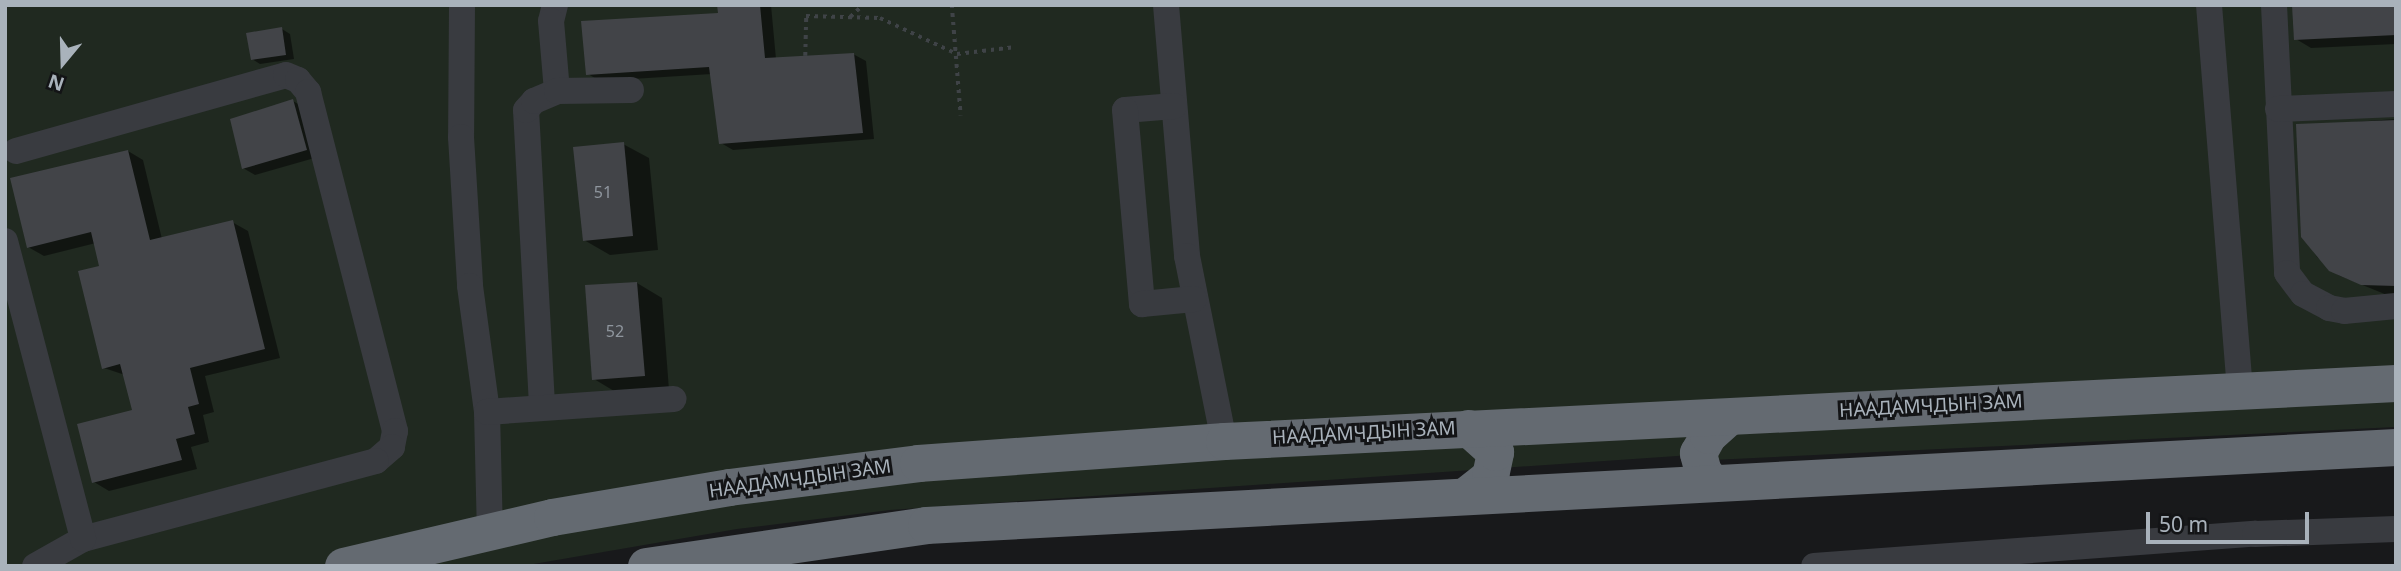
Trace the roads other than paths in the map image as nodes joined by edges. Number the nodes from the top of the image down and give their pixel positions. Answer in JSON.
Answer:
{"nodes":[{"id":1,"x":462,"y":5,"type":"edge"},
{"id":2,"x":555,"y":5,"type":"edge"},
{"id":3,"x":1166,"y":5,"type":"edge"},
{"id":4,"x":2209,"y":5,"type":"edge"},
{"id":5,"x":2274,"y":5,"type":"edge"},
{"id":6,"x":631,"y":90,"type":"dead end"},
{"id":7,"x":557,"y":91,"type":"junction"},
{"id":8,"x":2396,"y":104,"type":"edge"},
{"id":9,"x":1174,"y":106,"type":"junction"},
{"id":10,"x":2278,"y":109,"type":"junction"},
{"id":11,"x":16,"y":151,"type":"dead end"},
{"id":12,"x":5,"y":241,"type":"edge"},
{"id":13,"x":9,"y":268,"type":"edge"},
{"id":14,"x":1194,"y":299,"type":"junction"},
{"id":15,"x":2396,"y":306,"type":"edge"},
{"id":16,"x":2396,"y":383,"type":"edge"},
{"id":17,"x":2240,"y":391,"type":"junction"},
{"id":18,"x":674,"y":399,"type":"dead end"},
{"id":19,"x":542,"y":405,"type":"junction"},
{"id":20,"x":487,"y":412,"type":"junction"},
{"id":21,"x":1728,"y":417,"type":"junction"},
{"id":22,"x":1468,"y":428,"type":"junction"},
{"id":23,"x":1224,"y":440,"type":"junction"},
{"id":24,"x":2396,"y":447,"type":"edge"},
{"id":25,"x":1712,"y":482,"type":"junction"},
{"id":26,"x":1466,"y":495,"type":"junction"},
{"id":27,"x":2396,"y":529,"type":"edge"},
{"id":28,"x":490,"y":531,"type":"junction"},
{"id":29,"x":83,"y":539,"type":"junction"},
{"id":30,"x":35,"y":566,"type":"edge"},
{"id":31,"x":343,"y":566,"type":"edge"},
{"id":32,"x":646,"y":566,"type":"edge"},
{"id":33,"x":1814,"y":566,"type":"edge"}],
"edges":[{"from":1,"to":20,"type":"street"},
{"from":2,"to":7,"type":"street"},
{"from":3,"to":9,"type":"street"},
{"from":4,"to":17,"type":"street"},
{"from":5,"to":10,"type":"street"},
{"from":6,"to":7,"type":"street"},
{"from":7,"to":19,"type":"street"},
{"from":8,"to":10,"type":"street"},
{"from":9,"to":14,"type":"street"},
{"from":9,"to":14,"type":"street"},
{"from":10,"to":15,"type":"street"},
{"from":11,"to":29,"type":"street"},
{"from":12,"to":13,"type":"street"},
{"from":13,"to":29,"type":"street"},
{"from":14,"to":23,"type":"street"},
{"from":16,"to":17,"type":"highway","name":"НААДАМЧДЫН ЗАМ"},
{"from":17,"to":21,"type":"highway","name":"НААДАМЧДЫН ЗАМ"},
{"from":18,"to":19,"type":"street"},
{"from":19,"to":20,"type":"street"},
{"from":20,"to":28,"type":"street"},
{"from":21,"to":22,"type":"highway","name":"НААДАМЧДЫН ЗАМ"},
{"from":21,"to":25,"type":"highway"},
{"from":22,"to":23,"type":"highway","name":"НААДАМЧДЫН ЗАМ"},
{"from":22,"to":26,"type":"highway"},
{"from":23,"to":28,"type":"highway","name":"НААДАМЧДЫН ЗАМ"},
{"from":24,"to":25,"type":"highway"},
{"from":25,"to":26,"type":"highway"},
{"from":26,"to":32,"type":"highway"},
{"from":27,"to":33,"type":"street"},
{"from":28,"to":31,"type":"highway","name":"НААДАМЧДЫН ЗАМ"},
{"from":29,"to":30,"type":"street"}]}
